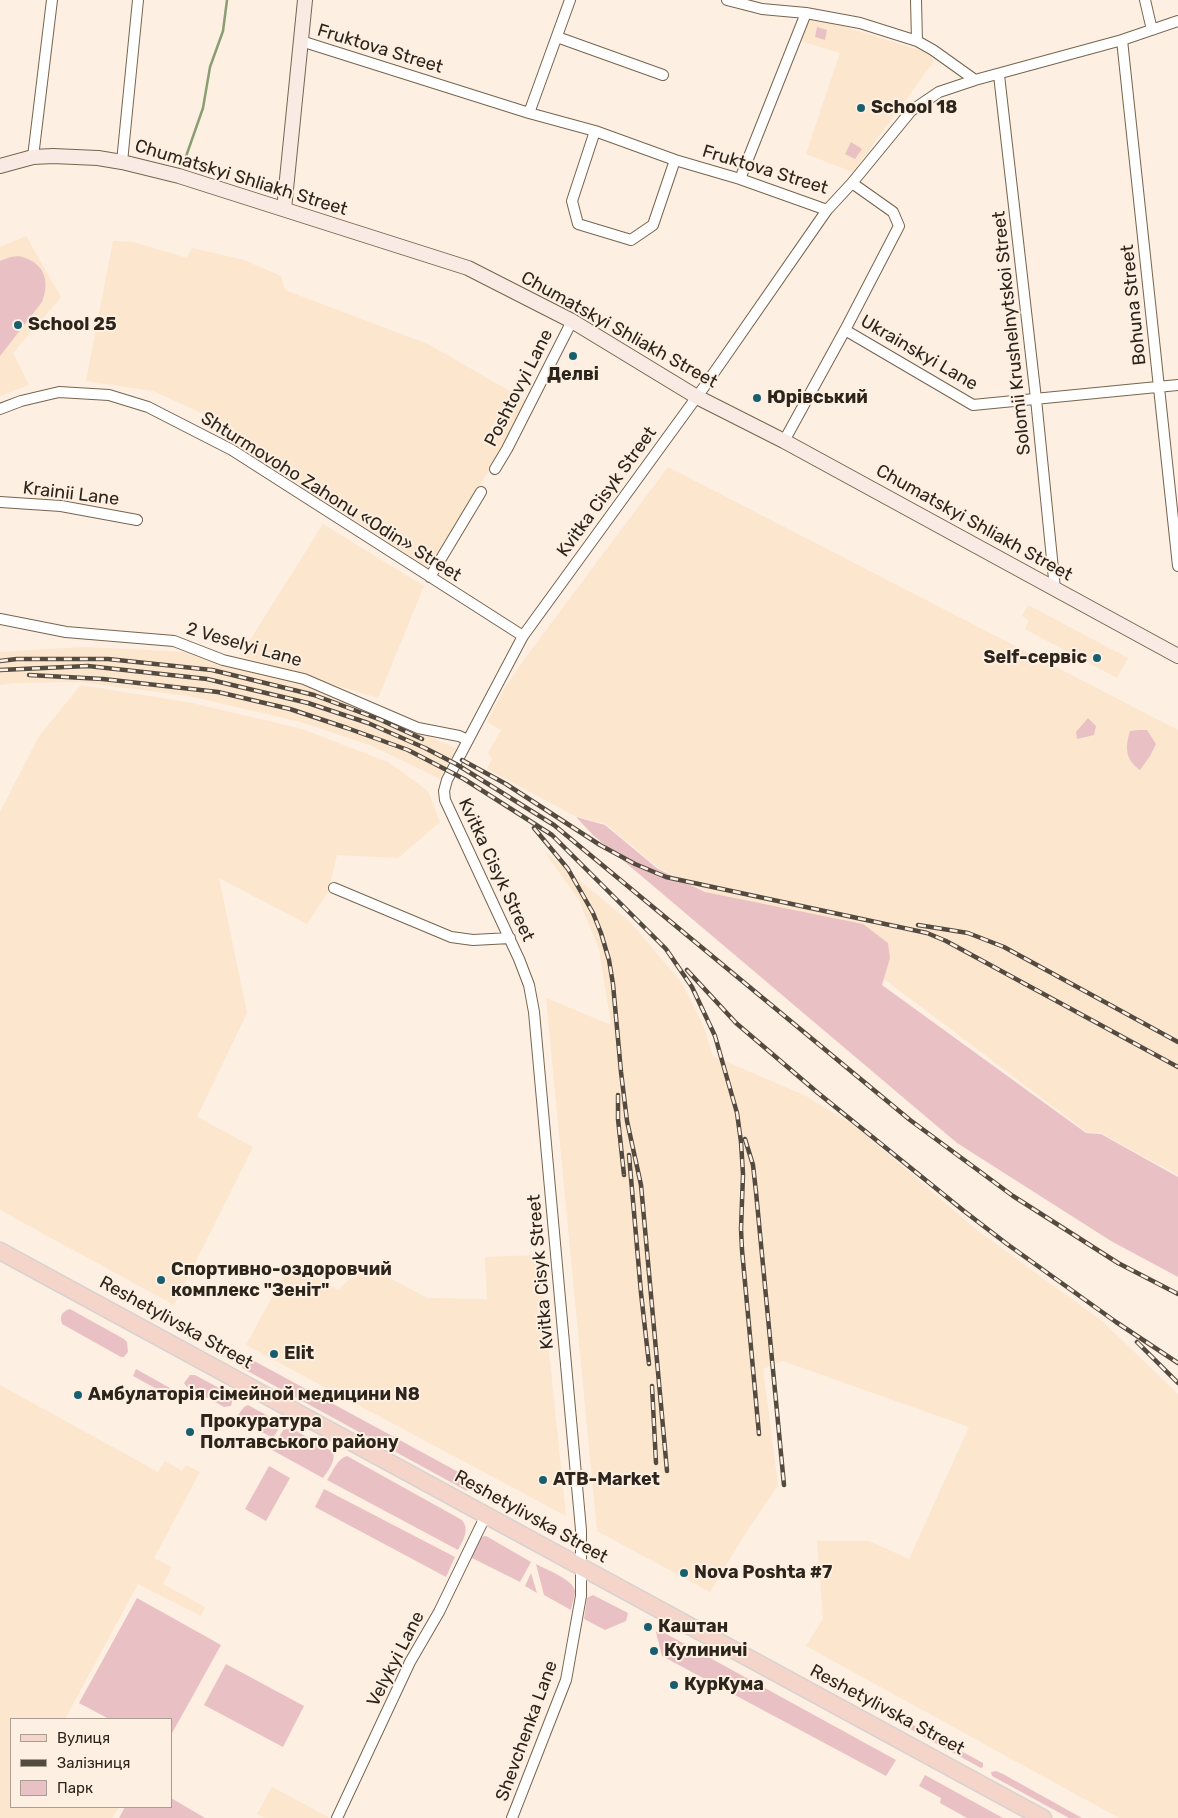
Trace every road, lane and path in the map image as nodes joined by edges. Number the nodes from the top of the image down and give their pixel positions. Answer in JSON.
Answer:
{"nodes":[{"id":1,"x":52,"y":0,"type":"edge"},
{"id":2,"x":138,"y":0,"type":"edge"},
{"id":3,"x":305,"y":0,"type":"edge"},
{"id":4,"x":570,"y":0,"type":"edge"},
{"id":5,"x":727,"y":0,"type":"edge"},
{"id":6,"x":916,"y":0,"type":"edge"},
{"id":7,"x":1145,"y":0,"type":"edge"},
{"id":8,"x":806,"y":13,"type":"junction"},
{"id":9,"x":1178,"y":21,"type":"edge"},
{"id":10,"x":1152,"y":30,"type":"junction"},
{"id":11,"x":557,"y":37,"type":"junction"},
{"id":12,"x":1122,"y":40,"type":"junction"},
{"id":13,"x":301,"y":41,"type":"junction"},
{"id":14,"x":917,"y":42,"type":"junction"},
{"id":15,"x":663,"y":74,"type":"dead end"},
{"id":16,"x":999,"y":75,"type":"junction"},
{"id":17,"x":975,"y":80,"type":"junction"},
{"id":18,"x":529,"y":113,"type":"junction"},
{"id":19,"x":595,"y":131,"type":"junction"},
{"id":20,"x":33,"y":158,"type":"junction"},
{"id":21,"x":675,"y":160,"type":"junction"},
{"id":22,"x":122,"y":162,"type":"junction"},
{"id":23,"x":0,"y":166,"type":"edge"},
{"id":24,"x":740,"y":180,"type":"junction"},
{"id":25,"x":852,"y":184,"type":"junction"},
{"id":26,"x":284,"y":210,"type":"junction"},
{"id":27,"x":827,"y":210,"type":"junction"},
{"id":28,"x":572,"y":321,"type":"junction"},
{"id":29,"x":845,"y":330,"type":"junction"},
{"id":30,"x":1178,"y":385,"type":"edge"},
{"id":31,"x":1159,"y":387,"type":"junction"},
{"id":32,"x":697,"y":397,"type":"junction"},
{"id":33,"x":1036,"y":400,"type":"junction"},
{"id":34,"x":0,"y":409,"type":"edge"},
{"id":35,"x":784,"y":440,"type":"junction"},
{"id":36,"x":495,"y":468,"type":"dead end"},
{"id":37,"x":481,"y":492,"type":"dead end"},
{"id":38,"x":0,"y":502,"type":"edge"},
{"id":39,"x":137,"y":520,"type":"dead end"},
{"id":40,"x":1178,"y":566,"type":"edge"},
{"id":41,"x":430,"y":577,"type":"junction"},
{"id":42,"x":1054,"y":589,"type":"junction"},
{"id":43,"x":0,"y":619,"type":"edge"},
{"id":44,"x":522,"y":636,"type":"junction"},
{"id":45,"x":1178,"y":656,"type":"edge"},
{"id":46,"x":468,"y":740,"type":"junction"},
{"id":47,"x":334,"y":888,"type":"dead end"},
{"id":48,"x":510,"y":938,"type":"junction"},
{"id":49,"x":0,"y":1251,"type":"edge"},
{"id":50,"x":486,"y":1515,"type":"junction"},
{"id":51,"x":581,"y":1567,"type":"junction"},
{"id":52,"x":337,"y":1818,"type":"edge"},
{"id":53,"x":512,"y":1818,"type":"edge"},
{"id":54,"x":1043,"y":1818,"type":"edge"}],
"edges":[{"from":1,"to":20,"type":"street"},
{"from":2,"to":22,"type":"street"},
{"from":3,"to":13,"type":"main road"},
{"from":4,"to":11,"type":"street"},
{"from":5,"to":8,"type":"street"},
{"from":6,"to":14,"type":"street"},
{"from":7,"to":10,"type":"street"},
{"from":8,"to":14,"type":"street"},
{"from":8,"to":24,"type":"street"},
{"from":9,"to":10,"type":"street","name":"Fruktova Street"},
{"from":10,"to":12,"type":"street","name":"Fruktova Street"},
{"from":11,"to":15,"type":"street"},
{"from":11,"to":18,"type":"street"},
{"from":12,"to":16,"type":"street","name":"Fruktova Street"},
{"from":12,"to":31,"type":"street","name":"Bohuna Street"},
{"from":13,"to":18,"type":"street","name":"Fruktova Street"},
{"from":13,"to":26,"type":"main road"},
{"from":14,"to":17,"type":"street"},
{"from":16,"to":17,"type":"street","name":"Fruktova Street"},
{"from":16,"to":33,"type":"street","name":"Solomii Krushelnytskoi Street"},
{"from":17,"to":25,"type":"street","name":"Fruktova Street"},
{"from":18,"to":19,"type":"street","name":"Fruktova Street"},
{"from":19,"to":21,"type":"street","name":"Fruktova Street"},
{"from":19,"to":21,"type":"street"},
{"from":20,"to":22,"type":"main road","name":"Chumatskyi Shliakh Street"},
{"from":20,"to":23,"type":"main road","name":"Chumatskyi Shliakh Street"},
{"from":21,"to":24,"type":"street","name":"Fruktova Street"},
{"from":22,"to":26,"type":"main road","name":"Chumatskyi Shliakh Street"},
{"from":24,"to":27,"type":"street","name":"Fruktova Street"},
{"from":25,"to":27,"type":"street","name":"Fruktova Street"},
{"from":25,"to":29,"type":"street","name":"Ukrainskyi Lane"},
{"from":26,"to":28,"type":"main road","name":"Chumatskyi Shliakh Street"},
{"from":27,"to":32,"type":"street","name":"Kvitka Cisyk Street"},
{"from":28,"to":32,"type":"main road","name":"Chumatskyi Shliakh Street"},
{"from":28,"to":36,"type":"street","name":"Poshtovyi Lane"},
{"from":29,"to":33,"type":"street","name":"Ukrainskyi Lane"},
{"from":29,"to":35,"type":"street","name":"Ukrainskyi Lane"},
{"from":30,"to":31,"type":"street","name":"Ukrainskyi Lane"},
{"from":31,"to":33,"type":"street","name":"Ukrainskyi Lane"},
{"from":31,"to":40,"type":"street","name":"Bohuna Street"},
{"from":32,"to":35,"type":"main road","name":"Chumatskyi Shliakh Street"},
{"from":32,"to":44,"type":"street","name":"Kvitka Cisyk Street"},
{"from":33,"to":42,"type":"street","name":"Solomii Krushelnytskoi Street"},
{"from":34,"to":41,"type":"street","name":"Shturmovoho Zahonu «Odin» Street"},
{"from":35,"to":42,"type":"main road","name":"Chumatskyi Shliakh Street"},
{"from":37,"to":41,"type":"street"},
{"from":38,"to":39,"type":"street","name":"Krainii Lane"},
{"from":41,"to":44,"type":"street","name":"Shturmovoho Zahonu «Odin» Street"},
{"from":42,"to":45,"type":"main road","name":"Chumatskyi Shliakh Street"},
{"from":43,"to":46,"type":"street","name":"2 Veselyi Lane"},
{"from":44,"to":46,"type":"street","name":"Kvitka Cisyk Street"},
{"from":46,"to":48,"type":"street","name":"Kvitka Cisyk Street"},
{"from":47,"to":48,"type":"street"},
{"from":48,"to":51,"type":"street","name":"Kvitka Cisyk Street"},
{"from":49,"to":50,"type":"main road","name":"Reshetylivska Street"},
{"from":50,"to":51,"type":"main road","name":"Reshetylivska Street"},
{"from":50,"to":52,"type":"street","name":"Velykyi Lane"},
{"from":51,"to":53,"type":"street","name":"Shevchenka Lane"},
{"from":51,"to":54,"type":"main road","name":"Reshetylivska Street"}]}
